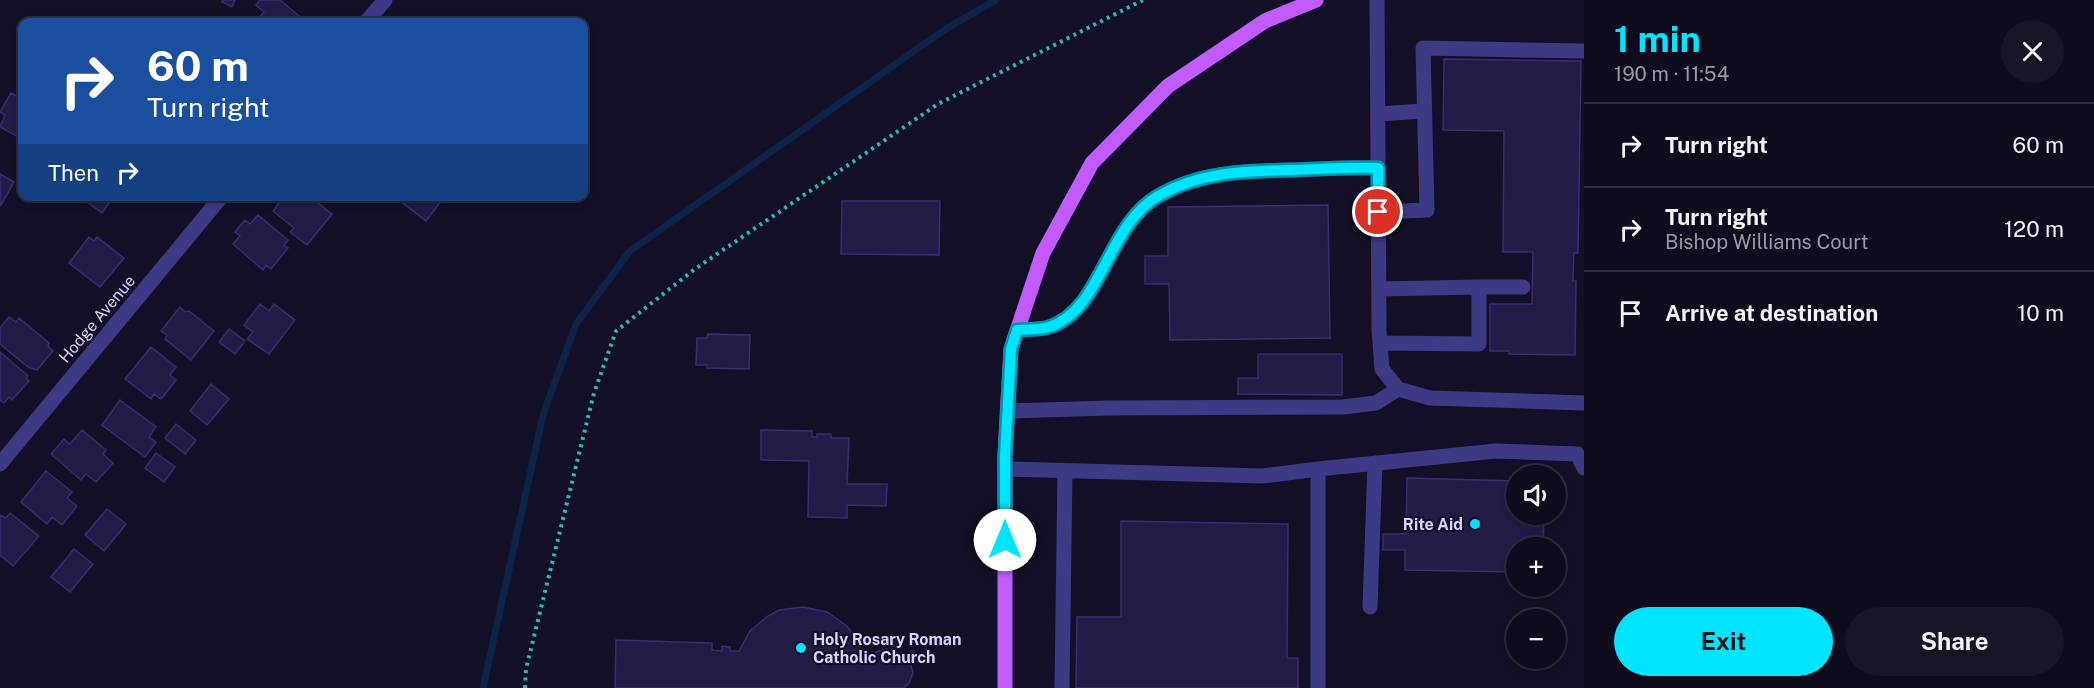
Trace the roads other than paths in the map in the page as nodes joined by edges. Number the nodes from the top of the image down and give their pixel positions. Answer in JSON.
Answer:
{"nodes":[{"id":1,"x":385,"y":0,"type":"edge"},
{"id":2,"x":1316,"y":0,"type":"edge"},
{"id":3,"x":1377,"y":0,"type":"edge"},
{"id":4,"x":369,"y":18,"type":"edge"},
{"id":5,"x":1584,"y":51,"type":"edge"},
{"id":6,"x":1424,"y":111,"type":"junction"},
{"id":7,"x":1378,"y":114,"type":"junction"},
{"id":8,"x":1378,"y":168,"type":"junction"},
{"id":9,"x":218,"y":201,"type":"edge"},
{"id":10,"x":1378,"y":212,"type":"junction"},
{"id":11,"x":1479,"y":287,"type":"junction"},
{"id":12,"x":1523,"y":287,"type":"dead end"},
{"id":13,"x":1379,"y":289,"type":"junction"},
{"id":14,"x":1017,"y":330,"type":"junction"},
{"id":15,"x":1380,"y":343,"type":"junction"},
{"id":16,"x":1398,"y":389,"type":"junction"},
{"id":17,"x":1584,"y":403,"type":"edge"},
{"id":18,"x":1007,"y":411,"type":"junction"},
{"id":19,"x":1375,"y":463,"type":"junction"},
{"id":20,"x":0,"y":464,"type":"edge"},
{"id":21,"x":1584,"y":468,"type":"edge"},
{"id":22,"x":1005,"y":469,"type":"junction"},
{"id":23,"x":1318,"y":469,"type":"junction"},
{"id":24,"x":1065,"y":471,"type":"junction"},
{"id":25,"x":1370,"y":607,"type":"dead end"},
{"id":26,"x":1005,"y":688,"type":"edge"},
{"id":27,"x":1062,"y":688,"type":"edge"},
{"id":28,"x":1318,"y":688,"type":"edge"}],
"edges":[{"from":1,"to":4,"type":"street"},
{"from":2,"to":14,"type":"main road"},
{"from":3,"to":7,"type":"street"},
{"from":5,"to":6,"type":"street"},
{"from":6,"to":7,"type":"street"},
{"from":6,"to":10,"type":"street"},
{"from":7,"to":8,"type":"street"},
{"from":8,"to":10,"type":"street"},
{"from":8,"to":14,"type":"street"},
{"from":9,"to":20,"type":"street","name":"Hodge Avenue"},
{"from":10,"to":13,"type":"street"},
{"from":11,"to":12,"type":"street"},
{"from":11,"to":13,"type":"street"},
{"from":11,"to":15,"type":"street"},
{"from":13,"to":15,"type":"street"},
{"from":14,"to":18,"type":"main road"},
{"from":15,"to":16,"type":"street"},
{"from":16,"to":17,"type":"street"},
{"from":16,"to":18,"type":"street"},
{"from":18,"to":22,"type":"main road"},
{"from":19,"to":21,"type":"street"},
{"from":19,"to":23,"type":"street"},
{"from":19,"to":25,"type":"street"},
{"from":22,"to":24,"type":"street"},
{"from":22,"to":26,"type":"main road"},
{"from":23,"to":24,"type":"street"},
{"from":23,"to":28,"type":"street"},
{"from":24,"to":27,"type":"street"}]}
